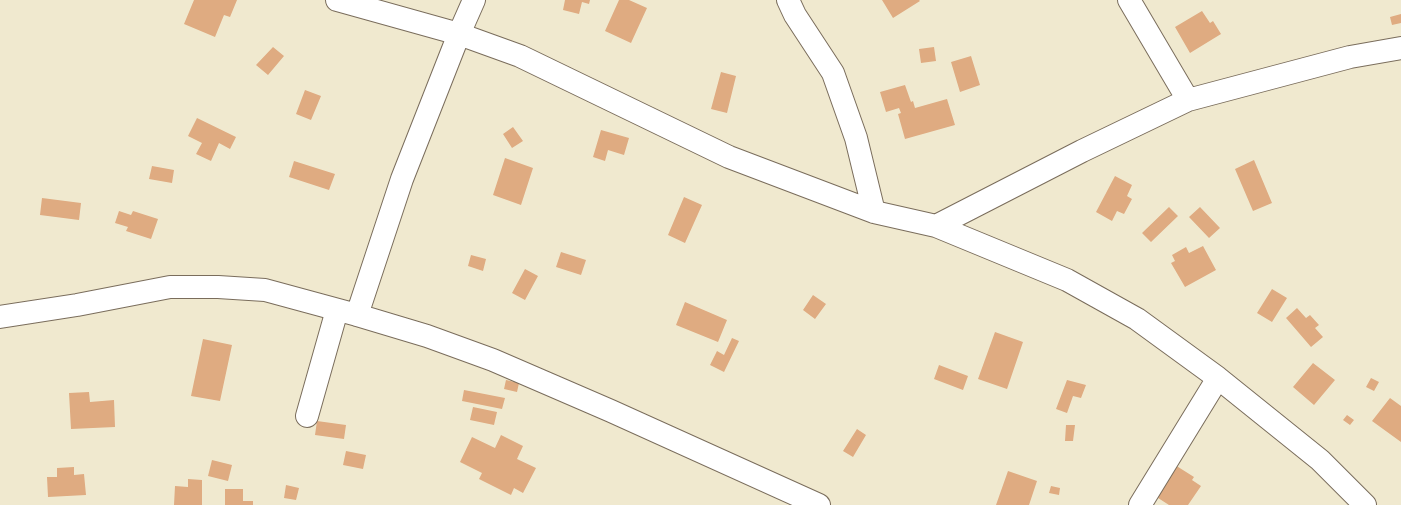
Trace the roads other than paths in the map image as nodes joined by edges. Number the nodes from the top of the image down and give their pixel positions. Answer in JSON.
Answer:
{"nodes":[{"id":1,"x":337,"y":0,"type":"edge"},
{"id":2,"x":474,"y":0,"type":"edge"},
{"id":3,"x":788,"y":0,"type":"edge"},
{"id":4,"x":1129,"y":0,"type":"edge"},
{"id":5,"x":459,"y":34,"type":"junction"},
{"id":6,"x":1401,"y":48,"type":"edge"},
{"id":7,"x":1188,"y":100,"type":"junction"},
{"id":8,"x":874,"y":212,"type":"junction"},
{"id":9,"x":936,"y":226,"type":"junction"},
{"id":10,"x":347,"y":312,"type":"junction"},
{"id":11,"x":0,"y":317,"type":"edge"},
{"id":12,"x":1218,"y":378,"type":"junction"},
{"id":13,"x":306,"y":416,"type":"dead end"},
{"id":14,"x":819,"y":505,"type":"edge"},
{"id":15,"x":1140,"y":505,"type":"edge"},
{"id":16,"x":1365,"y":505,"type":"edge"}],
"edges":[{"from":1,"to":5,"type":"street"},
{"from":2,"to":5,"type":"street"},
{"from":3,"to":8,"type":"street"},
{"from":4,"to":7,"type":"street"},
{"from":5,"to":8,"type":"street"},
{"from":5,"to":10,"type":"street"},
{"from":6,"to":7,"type":"street"},
{"from":7,"to":9,"type":"street"},
{"from":8,"to":9,"type":"street"},
{"from":9,"to":12,"type":"street"},
{"from":10,"to":11,"type":"street"},
{"from":10,"to":13,"type":"street"},
{"from":10,"to":14,"type":"street"},
{"from":12,"to":15,"type":"street"},
{"from":12,"to":16,"type":"street"}]}
